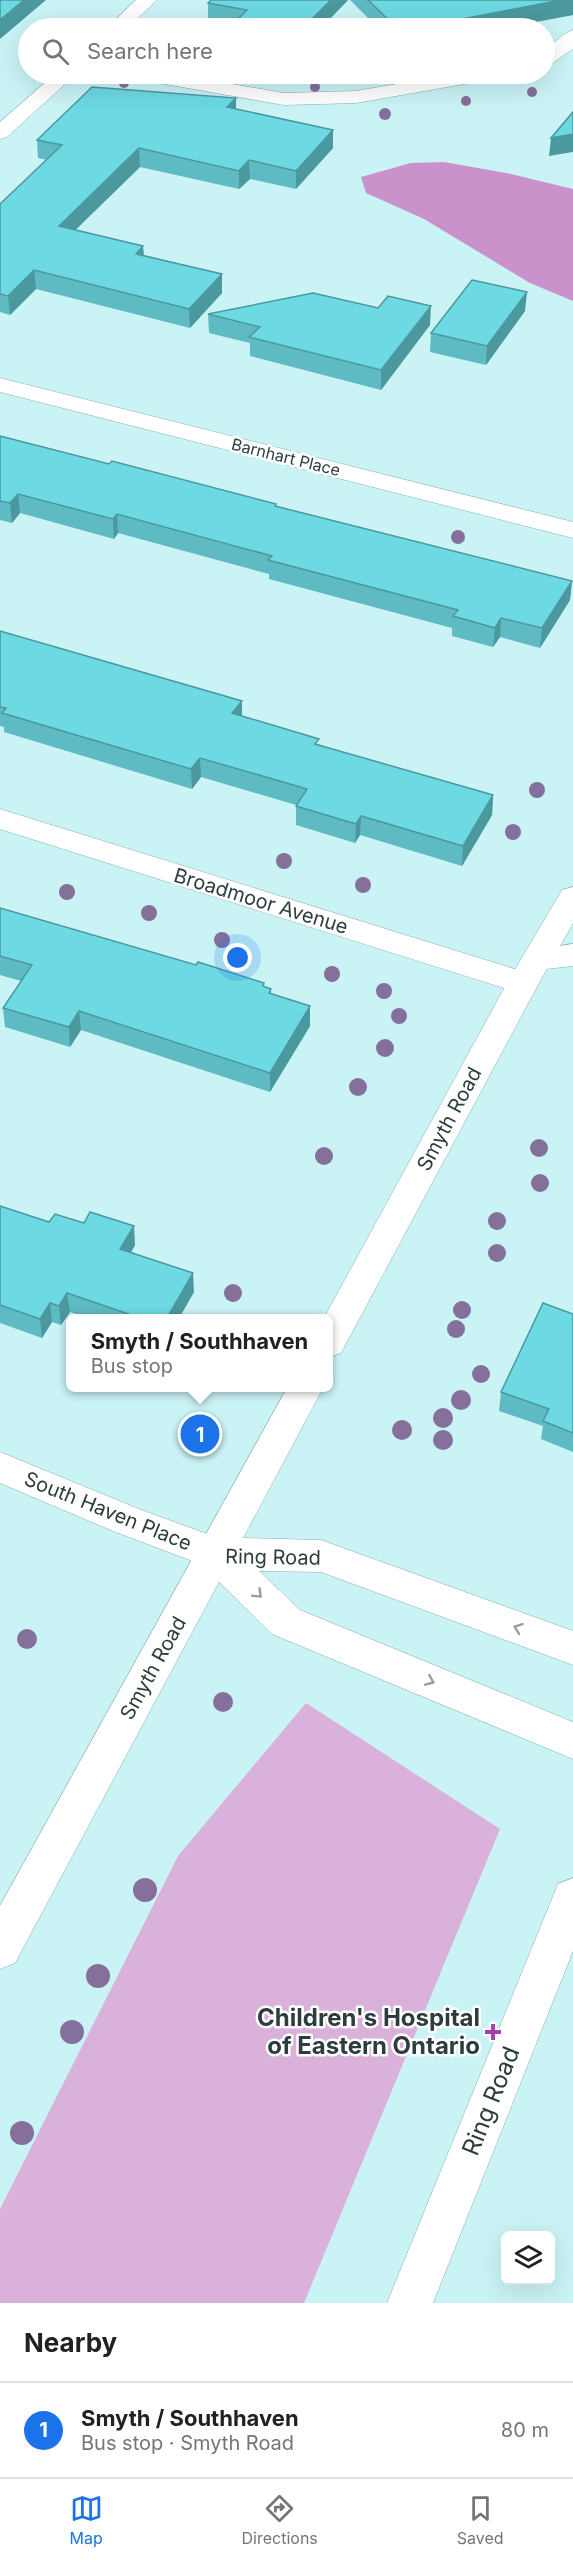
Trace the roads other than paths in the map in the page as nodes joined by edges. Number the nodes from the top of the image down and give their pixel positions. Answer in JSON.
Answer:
{"nodes":[{"id":1,"x":147,"y":0,"type":"edge"},
{"id":2,"x":127,"y":18,"type":"edge"},
{"id":3,"x":573,"y":36,"type":"edge"},
{"id":4,"x":555,"y":52,"type":"edge"},
{"id":5,"x":55,"y":84,"type":"edge"},
{"id":6,"x":199,"y":84,"type":"edge"},
{"id":7,"x":430,"y":84,"type":"edge"},
{"id":8,"x":0,"y":132,"type":"edge"},
{"id":9,"x":0,"y":385,"type":"edge"},
{"id":10,"x":573,"y":530,"type":"edge"},
{"id":11,"x":0,"y":819,"type":"edge"},
{"id":12,"x":573,"y":897,"type":"edge"},
{"id":13,"x":573,"y":955,"type":"edge"},
{"id":14,"x":530,"y":971,"type":"junction"},
{"id":15,"x":333,"y":1336,"type":"edge"},
{"id":16,"x":303,"y":1392,"type":"edge"},
{"id":17,"x":0,"y":1467,"type":"edge"},
{"id":18,"x":216,"y":1554,"type":"junction"},
{"id":19,"x":573,"y":1648,"type":"edge"},
{"id":20,"x":573,"y":1741,"type":"edge"},
{"id":21,"x":573,"y":1898,"type":"edge"},
{"id":22,"x":0,"y":1948,"type":"edge"},
{"id":23,"x":410,"y":2303,"type":"edge"}],
"edges":[{"from":1,"to":2,"type":"street"},
{"from":3,"to":4,"type":"street"},
{"from":5,"to":8,"type":"street"},
{"from":6,"to":7,"type":"street"},
{"from":9,"to":10,"type":"street","name":"Barnhart Place"},
{"from":11,"to":14,"type":"street","name":"Broadmoor Avenue"},
{"from":12,"to":14,"type":"street","name":"Smyth Road"},
{"from":13,"to":14,"type":"street"},
{"from":14,"to":15,"type":"street","name":"Smyth Road"},
{"from":16,"to":18,"type":"street","name":"Smyth Road"},
{"from":17,"to":18,"type":"street","name":"South Haven Place"},
{"from":19,"to":18,"type":"street","name":"Ring Road","one_way":true},
{"from":18,"to":20,"type":"street","name":"Ring Road","one_way":true},
{"from":18,"to":22,"type":"street","name":"Smyth Road"},
{"from":21,"to":23,"type":"street","name":"Ring Road"}]}
